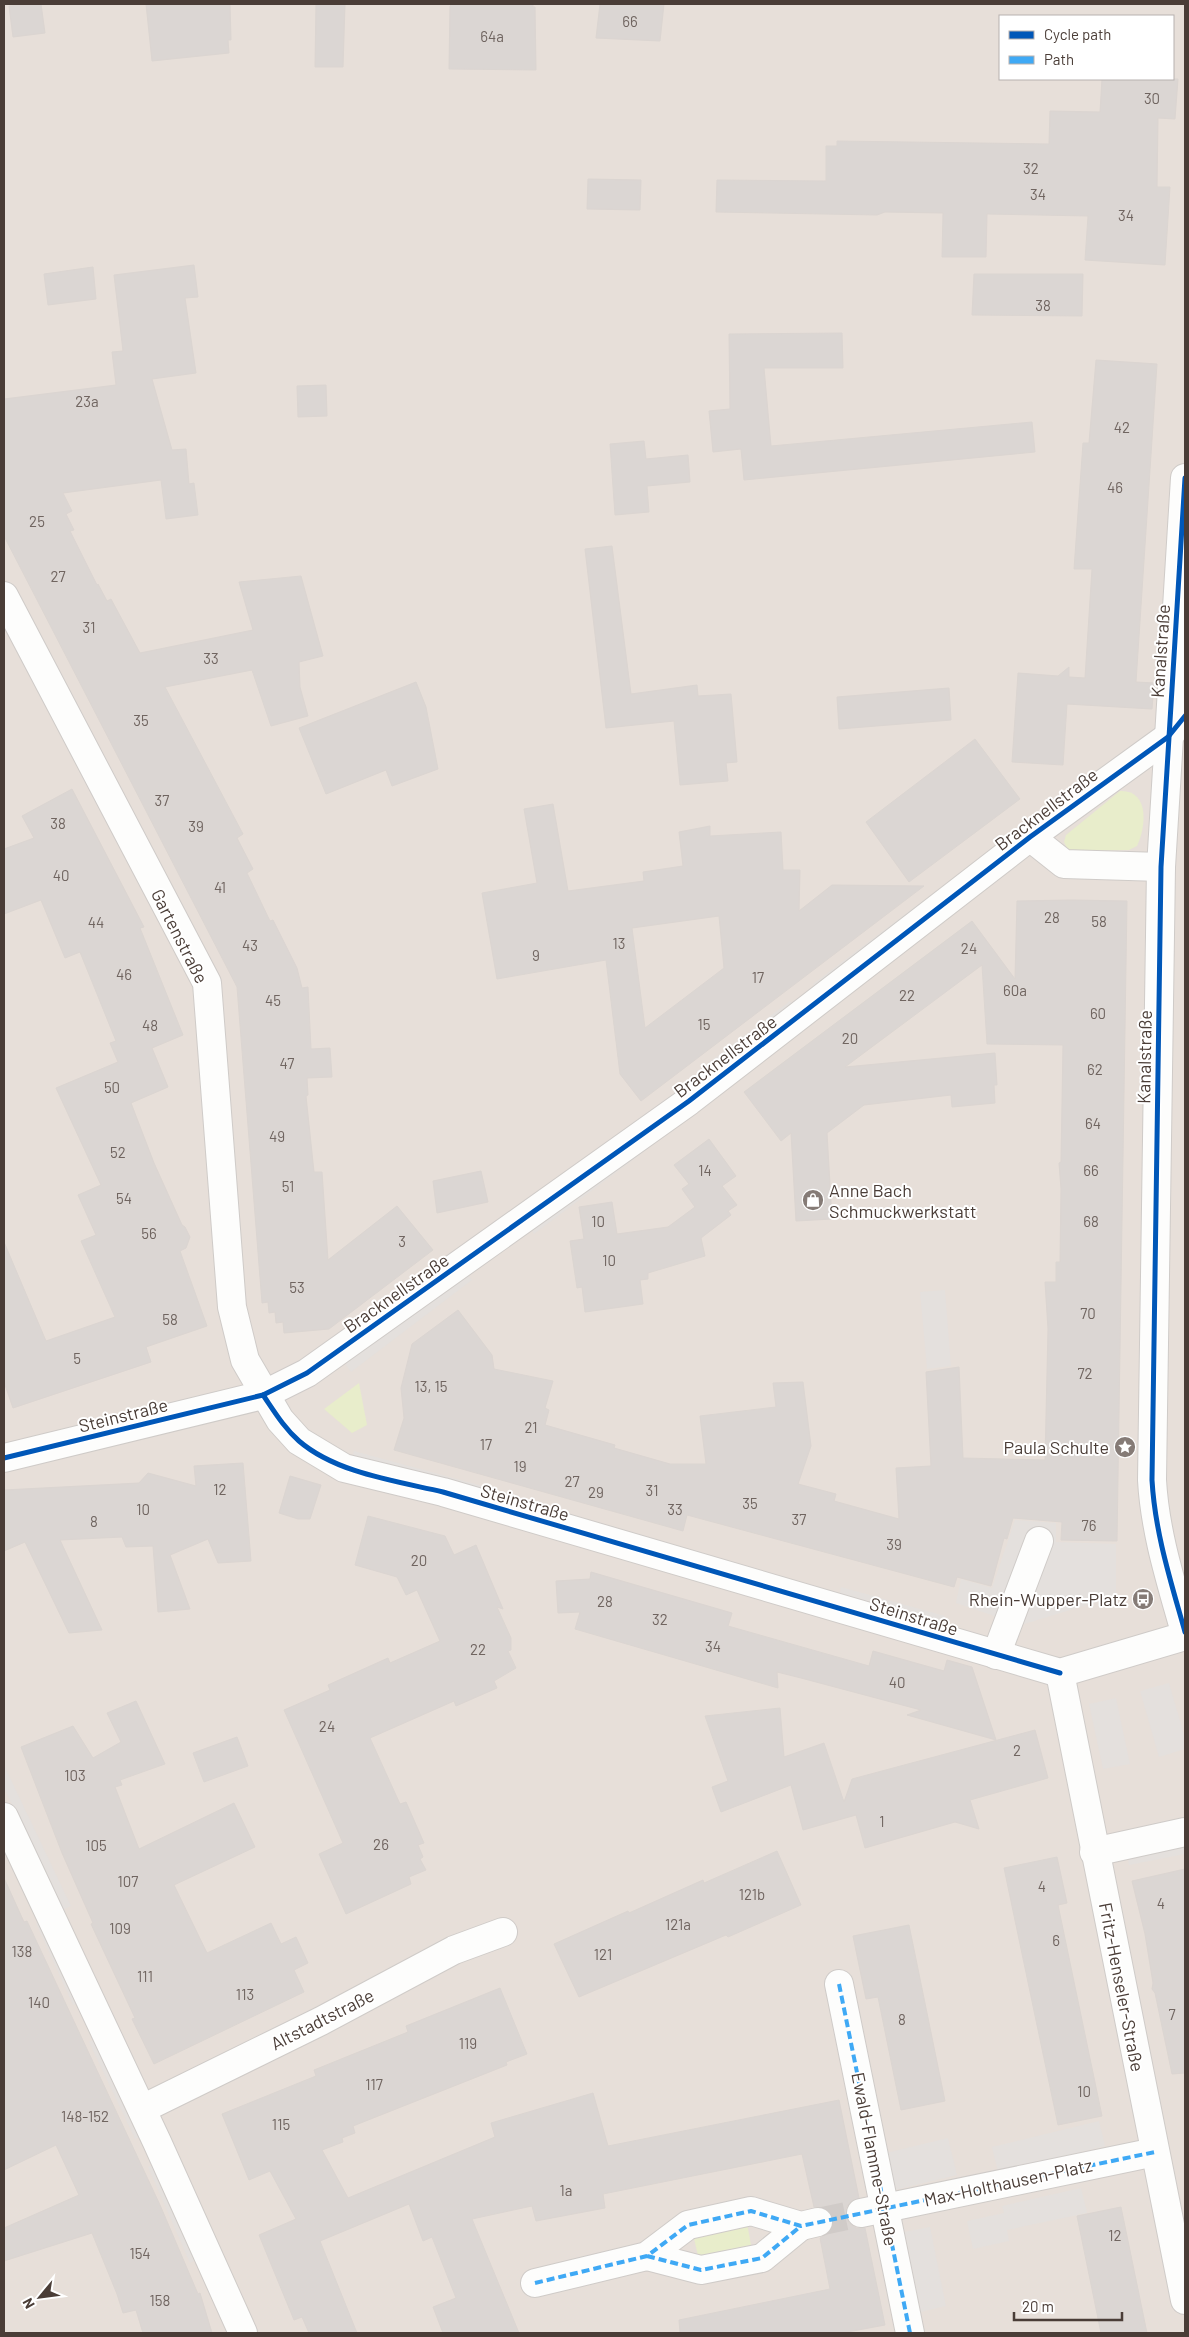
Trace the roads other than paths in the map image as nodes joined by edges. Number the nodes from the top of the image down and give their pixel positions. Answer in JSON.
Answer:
{"nodes":[{"id":1,"x":1185,"y":478,"type":"edge"},
{"id":2,"x":7,"y":609,"type":"edge"},
{"id":3,"x":1185,"y":716,"type":"edge"},
{"id":4,"x":1168,"y":737,"type":"junction"},
{"id":5,"x":1030,"y":837,"type":"junction"},
{"id":6,"x":1161,"y":866,"type":"junction"},
{"id":7,"x":263,"y":1395,"type":"junction"},
{"id":8,"x":4,"y":1458,"type":"edge"},
{"id":9,"x":1039,"y":1541,"type":"dead end"},
{"id":10,"x":1185,"y":1632,"type":"edge"},
{"id":11,"x":1185,"y":1636,"type":"edge"},
{"id":12,"x":996,"y":1655,"type":"junction"},
{"id":13,"x":1060,"y":1673,"type":"junction"},
{"id":14,"x":4,"y":1817,"type":"edge"},
{"id":15,"x":1185,"y":1832,"type":"edge"},
{"id":16,"x":1094,"y":1852,"type":"junction"},
{"id":17,"x":503,"y":1932,"type":"dead end"},
{"id":18,"x":840,"y":1984,"type":"dead end"},
{"id":19,"x":142,"y":2109,"type":"junction"},
{"id":20,"x":1155,"y":2152,"type":"junction"},
{"id":21,"x":873,"y":2210,"type":"junction"},
{"id":22,"x":647,"y":2256,"type":"junction"},
{"id":23,"x":535,"y":2283,"type":"dead end"},
{"id":24,"x":1185,"y":2300,"type":"edge"},
{"id":25,"x":243,"y":2333,"type":"edge"},
{"id":26,"x":910,"y":2333,"type":"edge"}],
"edges":[{"from":1,"to":4,"type":"street","name":"Kanalstraße"},
{"from":2,"to":7,"type":"street","name":"Gartenstraße"},
{"from":3,"to":4,"type":"street","name":"Bracknellstraße"},
{"from":4,"to":5,"type":"street","name":"Bracknellstraße"},
{"from":4,"to":6,"type":"street","name":"Kanalstraße"},
{"from":5,"to":6,"type":"street","name":"Bracknellstraße"},
{"from":5,"to":7,"type":"street","name":"Bracknellstraße"},
{"from":6,"to":10,"type":"street","name":"Kanalstraße"},
{"from":7,"to":8,"type":"street","name":"Steinstraße"},
{"from":7,"to":12,"type":"street","name":"Steinstraße"},
{"from":9,"to":12,"type":"street"},
{"from":11,"to":13,"type":"street"},
{"from":12,"to":13,"type":"street","name":"Steinstraße"},
{"from":13,"to":16,"type":"street","name":"Fritz-Henseler-Straße"},
{"from":14,"to":19,"type":"street"},
{"from":15,"to":16,"type":"street"},
{"from":16,"to":20,"type":"street","name":"Fritz-Henseler-Straße"},
{"from":17,"to":19,"type":"street","name":"Altstadtstraße"},
{"from":18,"to":21,"type":"street","name":"Ewald-Flamme-Straße"},
{"from":19,"to":25,"type":"street"},
{"from":20,"to":21,"type":"street","name":"Max-Holthausen-Platz"},
{"from":20,"to":24,"type":"street","name":"Fritz-Henseler-Straße"},
{"from":21,"to":26,"type":"street","name":"Ewald-Flamme-Straße"},
{"from":22,"to":22,"type":"street"},
{"from":22,"to":23,"type":"street"}]}
